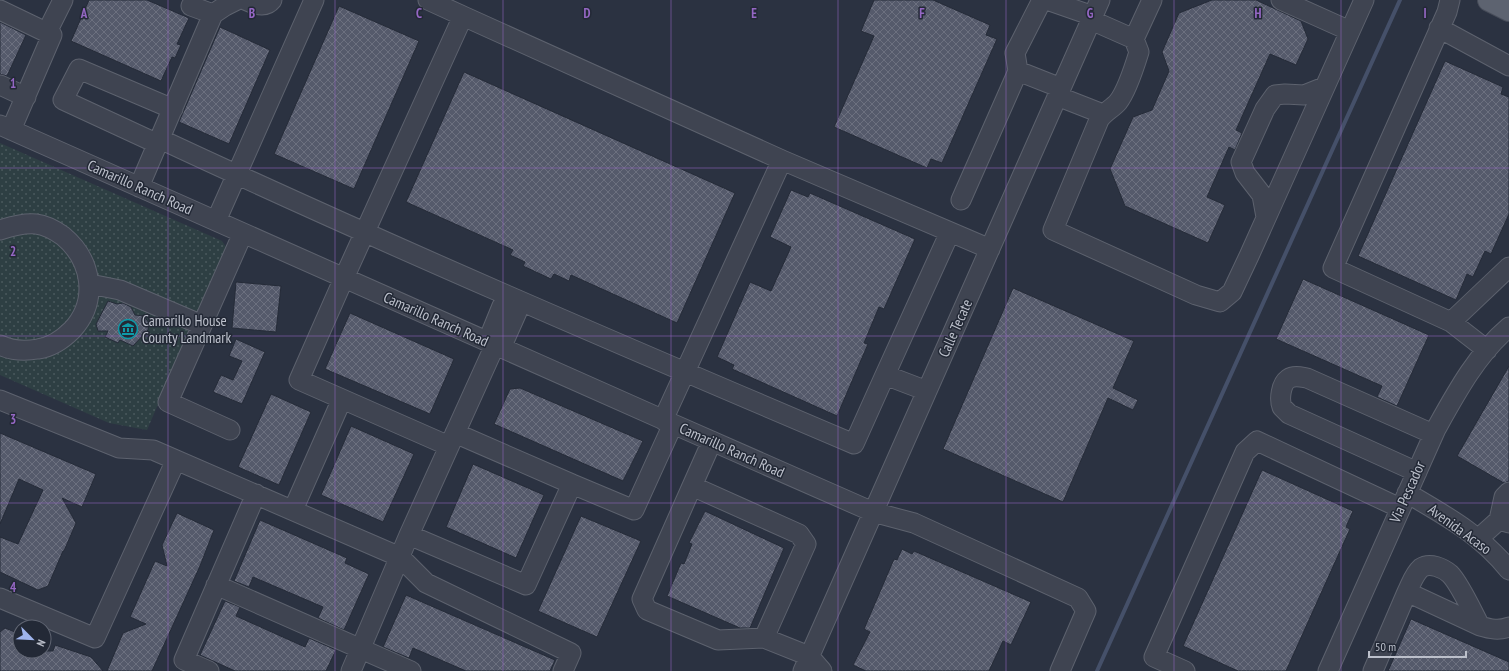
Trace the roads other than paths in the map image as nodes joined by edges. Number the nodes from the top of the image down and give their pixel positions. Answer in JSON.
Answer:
{"nodes":[{"id":1,"x":63,"y":0,"type":"edge"},
{"id":2,"x":237,"y":0,"type":"edge"},
{"id":3,"x":245,"y":0,"type":"edge"},
{"id":4,"x":272,"y":0,"type":"edge"},
{"id":5,"x":314,"y":0,"type":"edge"},
{"id":6,"x":428,"y":0,"type":"edge"},
{"id":7,"x":1042,"y":0,"type":"edge"},
{"id":8,"x":1047,"y":0,"type":"edge"},
{"id":9,"x":1152,"y":0,"type":"edge"},
{"id":10,"x":1281,"y":0,"type":"edge"},
{"id":11,"x":1364,"y":0,"type":"edge"},
{"id":12,"x":1450,"y":0,"type":"edge"},
{"id":13,"x":1489,"y":0,"type":"edge"},
{"id":14,"x":191,"y":6,"type":"dead end"},
{"id":15,"x":0,"y":10,"type":"edge"},
{"id":16,"x":1509,"y":10,"type":"edge"},
{"id":17,"x":1094,"y":12,"type":"edge"},
{"id":18,"x":213,"y":14,"type":"junction"},
{"id":19,"x":463,"y":16,"type":"junction"},
{"id":20,"x":1439,"y":28,"type":"junction"},
{"id":21,"x":1350,"y":31,"type":"junction"},
{"id":22,"x":47,"y":32,"type":"junction"},
{"id":23,"x":1134,"y":40,"type":"junction"},
{"id":24,"x":1509,"y":66,"type":"edge"},
{"id":25,"x":1018,"y":71,"type":"junction"},
{"id":26,"x":0,"y":85,"type":"edge"},
{"id":27,"x":1324,"y":87,"type":"junction"},
{"id":28,"x":1059,"y":92,"type":"junction"},
{"id":29,"x":26,"y":98,"type":"junction"},
{"id":30,"x":173,"y":109,"type":"junction"},
{"id":31,"x":1103,"y":114,"type":"junction"},
{"id":32,"x":6,"y":128,"type":"edge"},
{"id":33,"x":159,"y":142,"type":"junction"},
{"id":34,"x":782,"y":160,"type":"junction"},
{"id":35,"x":237,"y":175,"type":"junction"},
{"id":36,"x":139,"y":187,"type":"junction"},
{"id":37,"x":961,"y":200,"type":"dead end"},
{"id":38,"x":1266,"y":217,"type":"junction"},
{"id":39,"x":216,"y":221,"type":"junction"},
{"id":40,"x":0,"y":230,"type":"edge"},
{"id":41,"x":365,"y":232,"type":"junction"},
{"id":42,"x":950,"y":232,"type":"junction"},
{"id":43,"x":243,"y":233,"type":"junction"},
{"id":44,"x":990,"y":249,"type":"junction"},
{"id":45,"x":1509,"y":267,"type":"edge"},
{"id":46,"x":344,"y":278,"type":"junction"},
{"id":47,"x":90,"y":284,"type":"junction"},
{"id":48,"x":515,"y":299,"type":"junction"},
{"id":49,"x":1451,"y":322,"type":"junction"},
{"id":50,"x":202,"y":325,"type":"junction"},
{"id":51,"x":1509,"y":327,"type":"edge"},
{"id":52,"x":0,"y":345,"type":"edge"},
{"id":53,"x":495,"y":345,"type":"junction"},
{"id":54,"x":1487,"y":350,"type":"junction"},
{"id":55,"x":685,"y":372,"type":"junction"},
{"id":56,"x":885,"y":375,"type":"junction"},
{"id":57,"x":927,"y":391,"type":"junction"},
{"id":58,"x":342,"y":399,"type":"junction"},
{"id":59,"x":0,"y":400,"type":"edge"},
{"id":60,"x":668,"y":422,"type":"junction"},
{"id":61,"x":230,"y":430,"type":"dead end"},
{"id":62,"x":1433,"y":434,"type":"junction"},
{"id":63,"x":452,"y":440,"type":"junction"},
{"id":64,"x":712,"y":441,"type":"junction"},
{"id":65,"x":176,"y":460,"type":"junction"},
{"id":66,"x":1417,"y":472,"type":"junction"},
{"id":67,"x":572,"y":484,"type":"junction"},
{"id":68,"x":692,"y":486,"type":"junction"},
{"id":69,"x":1509,"y":492,"type":"edge"},
{"id":70,"x":256,"y":494,"type":"junction"},
{"id":71,"x":1404,"y":500,"type":"junction"},
{"id":72,"x":293,"y":510,"type":"junction"},
{"id":73,"x":873,"y":512,"type":"junction"},
{"id":74,"x":1504,"y":522,"type":"edge"},
{"id":75,"x":409,"y":535,"type":"junction"},
{"id":76,"x":1479,"y":538,"type":"junction"},
{"id":77,"x":400,"y":557,"type":"junction"},
{"id":78,"x":1509,"y":570,"type":"edge"},
{"id":79,"x":216,"y":585,"type":"junction"},
{"id":80,"x":1407,"y":592,"type":"junction"},
{"id":81,"x":0,"y":598,"type":"edge"},
{"id":82,"x":1480,"y":626,"type":"junction"},
{"id":83,"x":1509,"y":627,"type":"edge"},
{"id":84,"x":764,"y":638,"type":"junction"},
{"id":85,"x":361,"y":649,"type":"junction"},
{"id":86,"x":806,"y":664,"type":"edge"},
{"id":87,"x":209,"y":671,"type":"edge"},
{"id":88,"x":351,"y":671,"type":"edge"},
{"id":89,"x":411,"y":671,"type":"edge"},
{"id":90,"x":563,"y":671,"type":"edge"},
{"id":91,"x":822,"y":671,"type":"edge"},
{"id":92,"x":1060,"y":671,"type":"edge"},
{"id":93,"x":1186,"y":671,"type":"edge"},
{"id":94,"x":1328,"y":671,"type":"edge"},
{"id":95,"x":1373,"y":671,"type":"edge"}],
"edges":[{"from":1,"to":22,"type":"street"},
{"from":2,"to":18,"type":"street"},
{"from":3,"to":4,"type":"street"},
{"from":5,"to":35,"type":"street"},
{"from":6,"to":19,"type":"street"},
{"from":7,"to":25,"type":"street"},
{"from":8,"to":17,"type":"street"},
{"from":9,"to":23,"type":"street"},
{"from":10,"to":21,"type":"street"},
{"from":11,"to":21,"type":"street"},
{"from":12,"to":20,"type":"street"},
{"from":13,"to":16,"type":"main road"},
{"from":14,"to":18,"type":"street"},
{"from":15,"to":22,"type":"street"},
{"from":17,"to":23,"type":"street"},
{"from":17,"to":28,"type":"street","name":"Calle Tecate"},
{"from":18,"to":30,"type":"street"},
{"from":19,"to":34,"type":"street"},
{"from":19,"to":41,"type":"street"},
{"from":20,"to":24,"type":"street"},
{"from":20,"to":49,"type":"street"},
{"from":21,"to":27,"type":"street"},
{"from":22,"to":29,"type":"street"},
{"from":23,"to":31,"type":"street"},
{"from":25,"to":28,"type":"street"},
{"from":25,"to":37,"type":"street"},
{"from":26,"to":29,"type":"street"},
{"from":27,"to":38,"type":"street"},
{"from":27,"to":38,"type":"street"},
{"from":28,"to":31,"type":"street"},
{"from":28,"to":44,"type":"street","name":"Calle Tecate"},
{"from":29,"to":32,"type":"street"},
{"from":30,"to":33,"type":"street"},
{"from":30,"to":33,"type":"street"},
{"from":31,"to":38,"type":"street"},
{"from":32,"to":36,"type":"street","name":"Camarillo Ranch Road"},
{"from":33,"to":35,"type":"street"},
{"from":33,"to":36,"type":"street"},
{"from":34,"to":42,"type":"street"},
{"from":34,"to":55,"type":"street"},
{"from":35,"to":39,"type":"street"},
{"from":35,"to":41,"type":"street"},
{"from":36,"to":39,"type":"street","name":"Camarillo Ranch Road"},
{"from":39,"to":43,"type":"street","name":"Camarillo Ranch Road"},
{"from":40,"to":47,"type":"street"},
{"from":41,"to":46,"type":"street"},
{"from":41,"to":48,"type":"street"},
{"from":42,"to":44,"type":"street"},
{"from":42,"to":56,"type":"street"},
{"from":43,"to":46,"type":"street","name":"Camarillo Ranch Road"},
{"from":43,"to":50,"type":"street"},
{"from":44,"to":57,"type":"street","name":"Calle Tecate"},
{"from":45,"to":49,"type":"street"},
{"from":46,"to":53,"type":"street","name":"Camarillo Ranch Road"},
{"from":46,"to":58,"type":"street"},
{"from":47,"to":50,"type":"street"},
{"from":47,"to":52,"type":"street"},
{"from":48,"to":53,"type":"street"},
{"from":48,"to":55,"type":"street"},
{"from":49,"to":54,"type":"street"},
{"from":50,"to":61,"type":"street"},
{"from":51,"to":54,"type":"street","name":"Via Pescador"},
{"from":53,"to":60,"type":"street","name":"Camarillo Ranch Road"},
{"from":53,"to":63,"type":"street"},
{"from":54,"to":62,"type":"street","name":"Via Pescador"},
{"from":55,"to":56,"type":"street"},
{"from":55,"to":60,"type":"street"},
{"from":56,"to":57,"type":"street"},
{"from":57,"to":73,"type":"street","name":"Calle Tecate"},
{"from":58,"to":63,"type":"street"},
{"from":58,"to":72,"type":"street"},
{"from":59,"to":65,"type":"street"},
{"from":60,"to":64,"type":"street","name":"Camarillo Ranch Road"},
{"from":60,"to":67,"type":"street"},
{"from":62,"to":66,"type":"street","name":"Via Pescador"},
{"from":62,"to":66,"type":"street"},
{"from":63,"to":67,"type":"street"},
{"from":63,"to":75,"type":"street"},
{"from":64,"to":68,"type":"street"},
{"from":64,"to":73,"type":"street","name":"Camarillo Ranch Road"},
{"from":65,"to":70,"type":"street"},
{"from":65,"to":81,"type":"street"},
{"from":66,"to":71,"type":"street","name":"Via Pescador"},
{"from":67,"to":75,"type":"street"},
{"from":68,"to":84,"type":"street"},
{"from":68,"to":84,"type":"street"},
{"from":69,"to":74,"type":"street"},
{"from":70,"to":72,"type":"street"},
{"from":70,"to":79,"type":"street"},
{"from":71,"to":76,"type":"street","name":"Avenida Acaso"},
{"from":71,"to":93,"type":"street","name":"Avenida Acaso"},
{"from":71,"to":94,"type":"street","name":"Via Pescador"},
{"from":72,"to":77,"type":"street"},
{"from":73,"to":86,"type":"street","name":"Calle Tecate"},
{"from":73,"to":92,"type":"street","name":"Camarillo Ranch Road"},
{"from":74,"to":76,"type":"street"},
{"from":75,"to":77,"type":"street"},
{"from":76,"to":78,"type":"street","name":"Avenida Acaso"},
{"from":77,"to":85,"type":"street"},
{"from":77,"to":90,"type":"street"},
{"from":79,"to":85,"type":"street"},
{"from":79,"to":87,"type":"street"},
{"from":80,"to":82,"type":"street"},
{"from":80,"to":82,"type":"street"},
{"from":80,"to":95,"type":"street"},
{"from":82,"to":83,"type":"street"},
{"from":84,"to":86,"type":"street"},
{"from":85,"to":88,"type":"street"},
{"from":85,"to":89,"type":"street"},
{"from":86,"to":91,"type":"street"}]}
